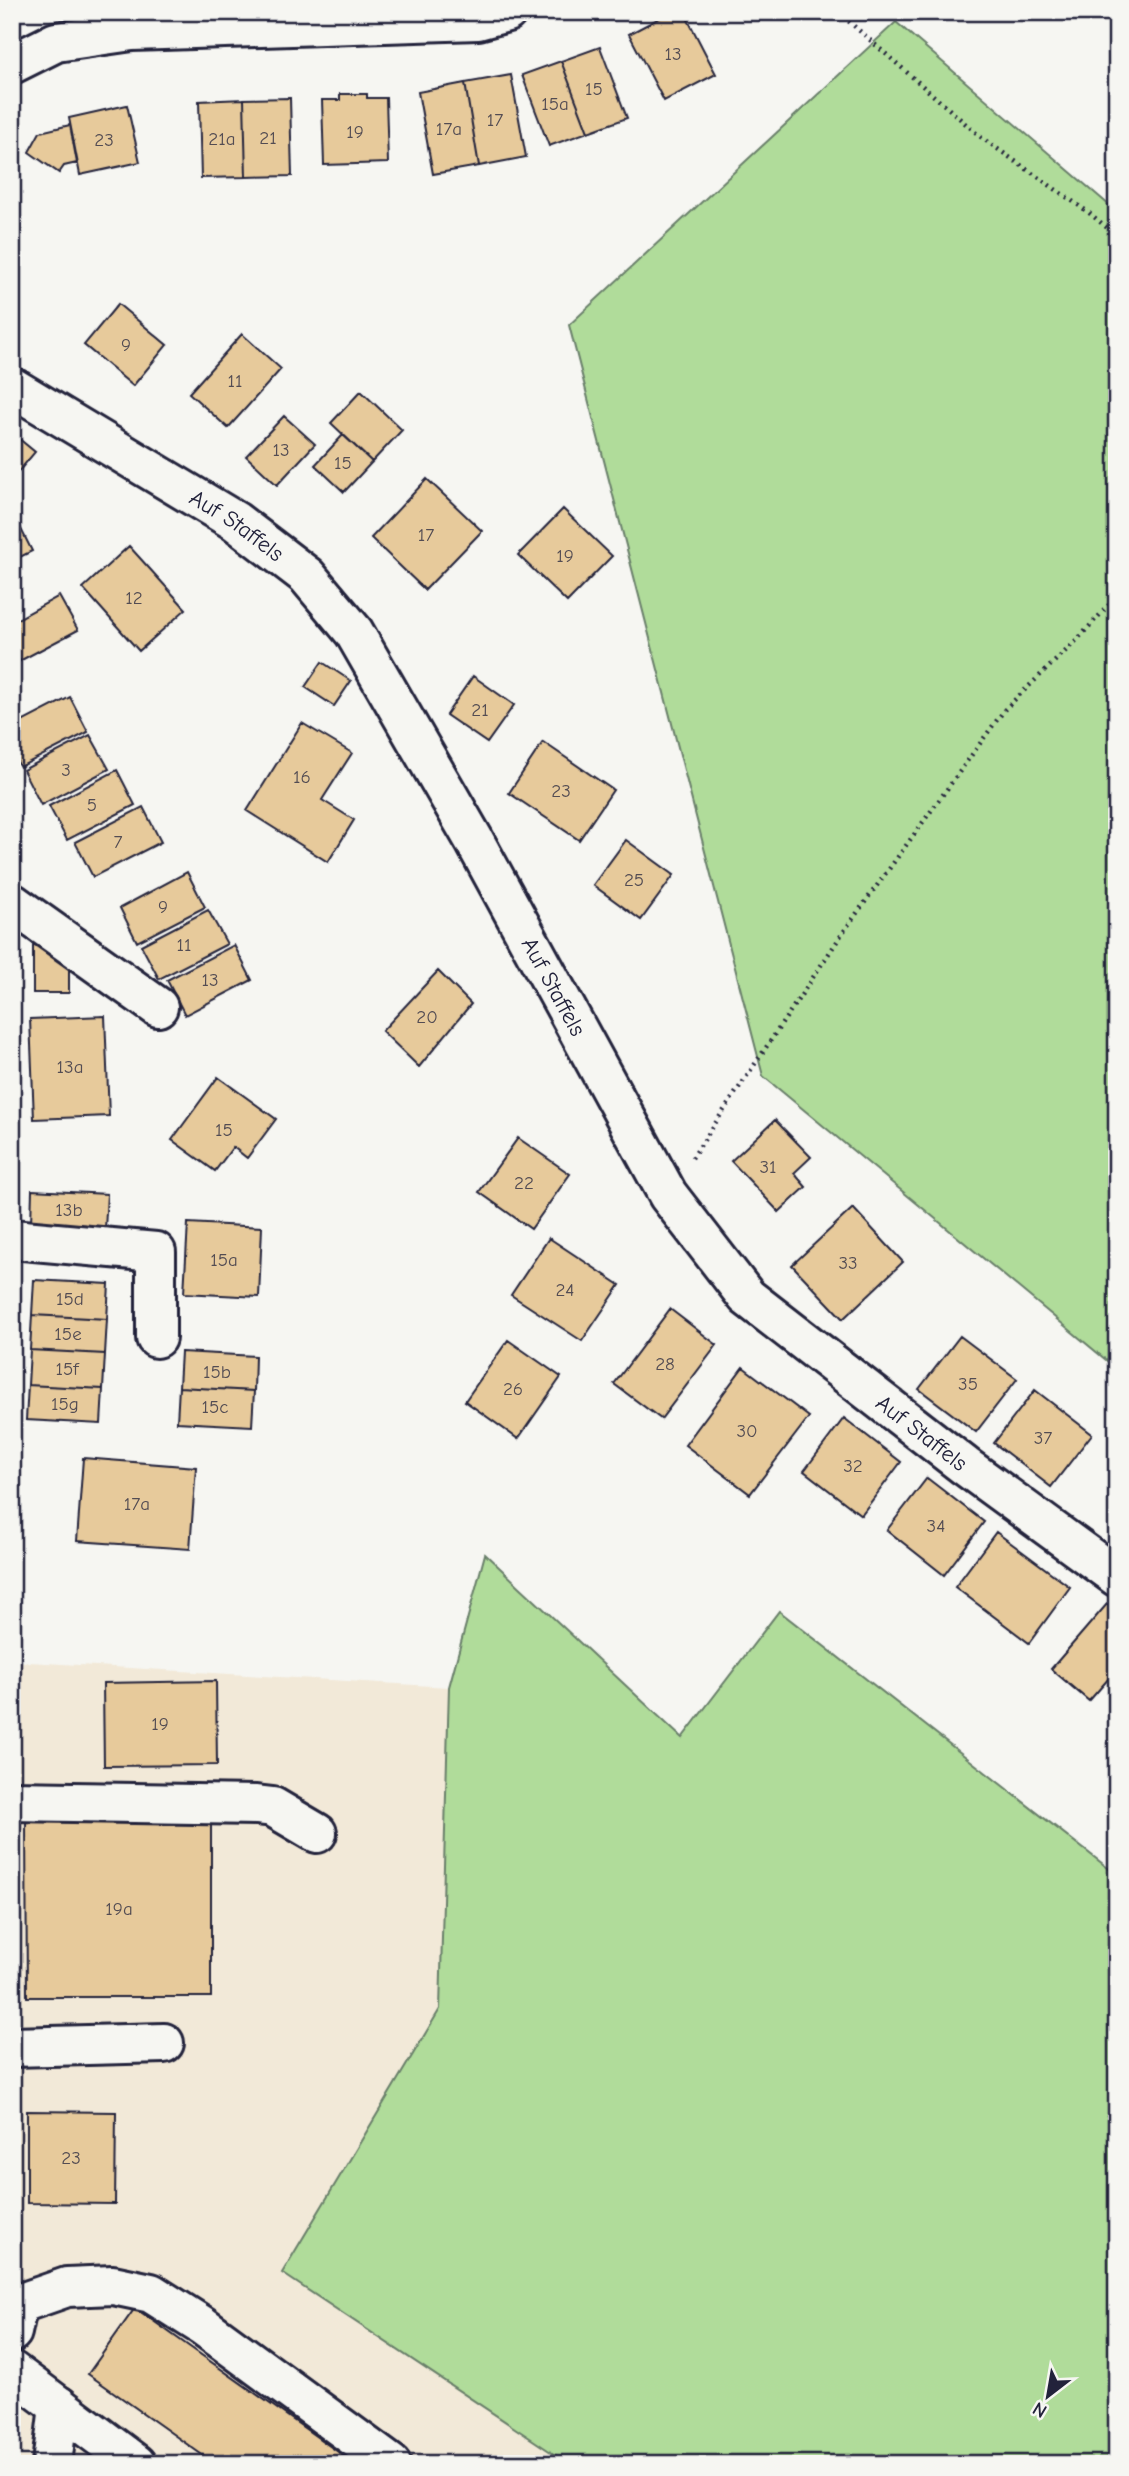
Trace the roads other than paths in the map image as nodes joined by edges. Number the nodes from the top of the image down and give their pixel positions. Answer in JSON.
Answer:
{"nodes":[{"id":1,"x":507,"y":12,"type":"edge"},
{"id":2,"x":50,"y":27,"type":"edge"},
{"id":3,"x":12,"y":64,"type":"edge"},
{"id":4,"x":12,"y":387,"type":"edge"},
{"id":5,"x":12,"y":903,"type":"edge"},
{"id":6,"x":158,"y":1007,"type":"dead end"},
{"id":7,"x":12,"y":1239,"type":"edge"},
{"id":8,"x":156,"y":1338,"type":"dead end"},
{"id":9,"x":1117,"y":1577,"type":"edge"},
{"id":10,"x":12,"y":1801,"type":"edge"},
{"id":11,"x":317,"y":1833,"type":"dead end"},
{"id":12,"x":164,"y":2043,"type":"dead end"},
{"id":13,"x":12,"y":2048,"type":"edge"},
{"id":14,"x":12,"y":2332,"type":"edge"},
{"id":15,"x":12,"y":2371,"type":"edge"},
{"id":16,"x":59,"y":2406,"type":"junction"},
{"id":17,"x":52,"y":2464,"type":"edge"},
{"id":18,"x":135,"y":2464,"type":"edge"},
{"id":19,"x":391,"y":2464,"type":"edge"}],
"edges":[{"from":1,"to":2,"type":"street"},
{"from":2,"to":3,"type":"street"},
{"from":4,"to":9,"type":"street","name":"Auf Staffels"},
{"from":5,"to":6,"type":"street"},
{"from":7,"to":8,"type":"street"},
{"from":10,"to":11,"type":"street"},
{"from":12,"to":13,"type":"street"},
{"from":14,"to":19,"type":"street"},
{"from":15,"to":16,"type":"street"},
{"from":16,"to":17,"type":"street"},
{"from":16,"to":18,"type":"street"}]}
